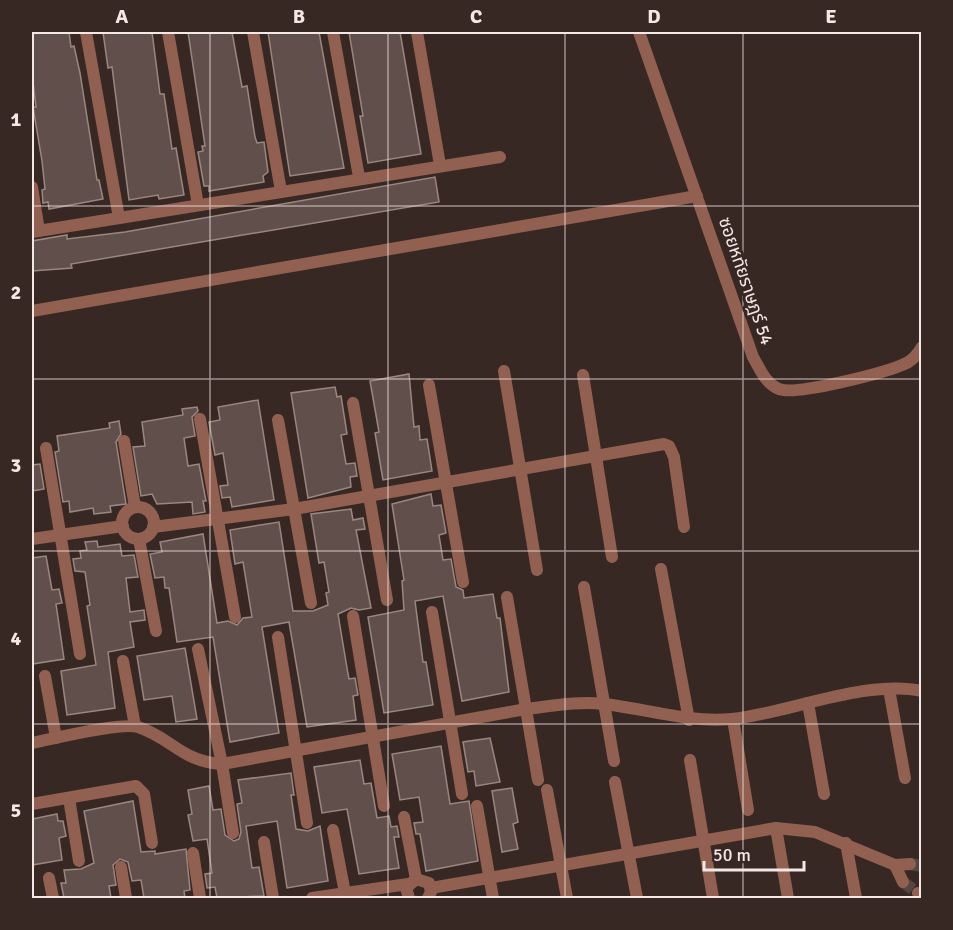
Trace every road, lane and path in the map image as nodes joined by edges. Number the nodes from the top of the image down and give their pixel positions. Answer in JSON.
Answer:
{"nodes":[{"id":1,"x":86,"y":32,"type":"edge"},
{"id":2,"x":168,"y":32,"type":"edge"},
{"id":3,"x":253,"y":32,"type":"edge"},
{"id":4,"x":333,"y":32,"type":"edge"},
{"id":5,"x":417,"y":32,"type":"edge"},
{"id":6,"x":639,"y":32,"type":"edge"},
{"id":7,"x":500,"y":157,"type":"dead end"},
{"id":8,"x":440,"y":165,"type":"junction"},
{"id":9,"x":358,"y":177,"type":"junction"},
{"id":10,"x":32,"y":188,"type":"edge"},
{"id":11,"x":281,"y":191,"type":"junction"},
{"id":12,"x":697,"y":196,"type":"junction"},
{"id":13,"x":198,"y":206,"type":"junction"},
{"id":14,"x":118,"y":218,"type":"junction"},
{"id":15,"x":35,"y":231,"type":"edge"},
{"id":16,"x":32,"y":311,"type":"edge"},
{"id":17,"x":921,"y":347,"type":"edge"},
{"id":18,"x":504,"y":371,"type":"dead end"},
{"id":19,"x":583,"y":375,"type":"dead end"},
{"id":20,"x":429,"y":385,"type":"dead end"},
{"id":21,"x":353,"y":403,"type":"dead end"},
{"id":22,"x":200,"y":419,"type":"dead end"},
{"id":23,"x":278,"y":420,"type":"dead end"},
{"id":24,"x":124,"y":441,"type":"dead end"},
{"id":25,"x":46,"y":448,"type":"dead end"},
{"id":26,"x":595,"y":455,"type":"junction"},
{"id":27,"x":521,"y":469,"type":"junction"},
{"id":28,"x":445,"y":482,"type":"junction"},
{"id":29,"x":369,"y":494,"type":"junction"},
{"id":30,"x":135,"y":507,"type":"junction"},
{"id":31,"x":294,"y":509,"type":"junction"},
{"id":32,"x":216,"y":519,"type":"junction"},
{"id":33,"x":123,"y":526,"type":"junction"},
{"id":34,"x":153,"y":527,"type":"junction"},
{"id":35,"x":684,"y":527,"type":"dead end"},
{"id":36,"x":59,"y":534,"type":"junction"},
{"id":37,"x":32,"y":539,"type":"edge"},
{"id":38,"x":139,"y":539,"type":"junction"},
{"id":39,"x":612,"y":556,"type":"dead end"},
{"id":40,"x":661,"y":569,"type":"dead end"},
{"id":41,"x":537,"y":570,"type":"dead end"},
{"id":42,"x":463,"y":582,"type":"dead end"},
{"id":43,"x":584,"y":587,"type":"dead end"},
{"id":44,"x":507,"y":597,"type":"dead end"},
{"id":45,"x":387,"y":600,"type":"dead end"},
{"id":46,"x":311,"y":603,"type":"dead end"},
{"id":47,"x":432,"y":612,"type":"dead end"},
{"id":48,"x":353,"y":616,"type":"dead end"},
{"id":49,"x":235,"y":617,"type":"dead end"},
{"id":50,"x":156,"y":631,"type":"dead end"},
{"id":51,"x":278,"y":637,"type":"dead end"},
{"id":52,"x":198,"y":649,"type":"dead end"},
{"id":53,"x":80,"y":654,"type":"dead end"},
{"id":54,"x":123,"y":661,"type":"dead end"},
{"id":55,"x":45,"y":676,"type":"dead end"},
{"id":56,"x":889,"y":689,"type":"junction"},
{"id":57,"x":921,"y":692,"type":"edge"},
{"id":58,"x":808,"y":703,"type":"junction"},
{"id":59,"x":605,"y":704,"type":"junction"},
{"id":60,"x":526,"y":709,"type":"junction"},
{"id":61,"x":733,"y":719,"type":"junction"},
{"id":62,"x":689,"y":720,"type":"junction"},
{"id":63,"x":450,"y":723,"type":"junction"},
{"id":64,"x":135,"y":726,"type":"junction"},
{"id":65,"x":374,"y":736,"type":"junction"},
{"id":66,"x":56,"y":738,"type":"junction"},
{"id":67,"x":32,"y":742,"type":"edge"},
{"id":68,"x":297,"y":752,"type":"junction"},
{"id":69,"x":690,"y":760,"type":"dead end"},
{"id":70,"x":614,"y":761,"type":"dead end"},
{"id":71,"x":222,"y":764,"type":"junction"},
{"id":72,"x":905,"y":778,"type":"dead end"},
{"id":73,"x":538,"y":780,"type":"dead end"},
{"id":74,"x":615,"y":782,"type":"dead end"},
{"id":75,"x":548,"y":790,"type":"dead end"},
{"id":76,"x":462,"y":794,"type":"dead end"},
{"id":77,"x":824,"y":794,"type":"dead end"},
{"id":78,"x":69,"y":798,"type":"junction"},
{"id":79,"x":32,"y":804,"type":"edge"},
{"id":80,"x":384,"y":806,"type":"dead end"},
{"id":81,"x":477,"y":806,"type":"dead end"},
{"id":82,"x":748,"y":810,"type":"dead end"},
{"id":83,"x":404,"y":817,"type":"dead end"},
{"id":84,"x":308,"y":823,"type":"dead end"},
{"id":85,"x":776,"y":828,"type":"junction"},
{"id":86,"x":333,"y":830,"type":"dead end"},
{"id":87,"x":233,"y":833,"type":"dead end"},
{"id":88,"x":704,"y":841,"type":"junction"},
{"id":89,"x":264,"y":842,"type":"dead end"},
{"id":90,"x":152,"y":843,"type":"dead end"},
{"id":91,"x":846,"y":843,"type":"junction"},
{"id":92,"x":194,"y":853,"type":"dead end"},
{"id":93,"x":629,"y":854,"type":"junction"},
{"id":94,"x":80,"y":861,"type":"dead end"},
{"id":95,"x":561,"y":864,"type":"junction"},
{"id":96,"x":895,"y":864,"type":"junction"},
{"id":97,"x":909,"y":864,"type":"tunnel mouth"},
{"id":98,"x":121,"y":867,"type":"dead end"},
{"id":99,"x":489,"y":877,"type":"junction"},
{"id":100,"x":49,"y":878,"type":"dead end"},
{"id":101,"x":412,"y":881,"type":"junction"},
{"id":102,"x":903,"y":882,"type":"tunnel mouth"},
{"id":103,"x":345,"y":893,"type":"junction"},
{"id":104,"x":429,"y":893,"type":"edge"},
{"id":105,"x":53,"y":898,"type":"edge"},
{"id":106,"x":126,"y":898,"type":"edge"},
{"id":107,"x":200,"y":898,"type":"edge"},
{"id":108,"x":273,"y":898,"type":"edge"},
{"id":109,"x":312,"y":898,"type":"edge"},
{"id":110,"x":409,"y":898,"type":"edge"},
{"id":111,"x":493,"y":898,"type":"edge"},
{"id":112,"x":567,"y":898,"type":"edge"},
{"id":113,"x":637,"y":898,"type":"edge"},
{"id":114,"x":713,"y":898,"type":"edge"},
{"id":115,"x":788,"y":898,"type":"edge"},
{"id":116,"x":856,"y":898,"type":"edge"}],
"edges":[{"from":1,"to":14,"type":"street"},
{"from":2,"to":13,"type":"street"},
{"from":3,"to":11,"type":"street"},
{"from":4,"to":9,"type":"street"},
{"from":5,"to":8,"type":"street"},
{"from":6,"to":12,"type":"street","name":"ซอยหทัยราษฎร์ 54"},
{"from":7,"to":8,"type":"street"},
{"from":8,"to":9,"type":"street"},
{"from":9,"to":11,"type":"street"},
{"from":10,"to":15,"type":"street"},
{"from":11,"to":13,"type":"street"},
{"from":12,"to":16,"type":"street"},
{"from":12,"to":17,"type":"street","name":"ซอยหทัยราษฎร์ 54"},
{"from":13,"to":14,"type":"street"},
{"from":14,"to":15,"type":"street"},
{"from":18,"to":27,"type":"street"},
{"from":19,"to":26,"type":"street"},
{"from":20,"to":28,"type":"street"},
{"from":21,"to":29,"type":"street"},
{"from":22,"to":32,"type":"street"},
{"from":23,"to":31,"type":"street"},
{"from":24,"to":30,"type":"street"},
{"from":25,"to":36,"type":"street"},
{"from":26,"to":27,"type":"street"},
{"from":26,"to":35,"type":"street"},
{"from":26,"to":39,"type":"street"},
{"from":27,"to":28,"type":"street"},
{"from":27,"to":41,"type":"street"},
{"from":28,"to":29,"type":"street"},
{"from":28,"to":42,"type":"street"},
{"from":29,"to":31,"type":"street"},
{"from":29,"to":45,"type":"street"},
{"from":30,"to":33,"type":"street"},
{"from":30,"to":34,"type":"street"},
{"from":31,"to":32,"type":"street"},
{"from":31,"to":46,"type":"street"},
{"from":32,"to":34,"type":"street"},
{"from":32,"to":49,"type":"street"},
{"from":33,"to":36,"type":"street"},
{"from":33,"to":38,"type":"street"},
{"from":34,"to":38,"type":"street"},
{"from":36,"to":37,"type":"street"},
{"from":36,"to":53,"type":"street"},
{"from":38,"to":50,"type":"street"},
{"from":40,"to":62,"type":"street"},
{"from":43,"to":59,"type":"street"},
{"from":44,"to":60,"type":"street"},
{"from":47,"to":63,"type":"street"},
{"from":48,"to":65,"type":"street"},
{"from":51,"to":68,"type":"street"},
{"from":52,"to":71,"type":"street"},
{"from":54,"to":64,"type":"street"},
{"from":55,"to":66,"type":"street"},
{"from":56,"to":57,"type":"street"},
{"from":56,"to":58,"type":"street"},
{"from":56,"to":72,"type":"street"},
{"from":58,"to":61,"type":"street"},
{"from":58,"to":77,"type":"street"},
{"from":59,"to":60,"type":"street"},
{"from":59,"to":62,"type":"street"},
{"from":59,"to":70,"type":"street"},
{"from":60,"to":63,"type":"street"},
{"from":60,"to":73,"type":"street"},
{"from":61,"to":62,"type":"street"},
{"from":61,"to":82,"type":"street"},
{"from":63,"to":65,"type":"street"},
{"from":63,"to":76,"type":"street"},
{"from":64,"to":66,"type":"street"},
{"from":64,"to":71,"type":"street"},
{"from":65,"to":68,"type":"street"},
{"from":65,"to":80,"type":"street"},
{"from":66,"to":67,"type":"street"},
{"from":68,"to":71,"type":"street"},
{"from":68,"to":84,"type":"street"},
{"from":69,"to":88,"type":"street"},
{"from":71,"to":87,"type":"street"},
{"from":74,"to":93,"type":"street"},
{"from":75,"to":95,"type":"street"},
{"from":78,"to":79,"type":"street"},
{"from":78,"to":90,"type":"street"},
{"from":78,"to":94,"type":"street"},
{"from":81,"to":99,"type":"street"},
{"from":83,"to":101,"type":"street"},
{"from":85,"to":88,"type":"street"},
{"from":85,"to":91,"type":"street"},
{"from":85,"to":115,"type":"street"},
{"from":86,"to":103,"type":"street"},
{"from":88,"to":93,"type":"street"},
{"from":88,"to":114,"type":"street"},
{"from":89,"to":108,"type":"street"},
{"from":91,"to":96,"type":"street"},
{"from":91,"to":116,"type":"street"},
{"from":92,"to":107,"type":"street"},
{"from":93,"to":95,"type":"street"},
{"from":93,"to":113,"type":"street"},
{"from":95,"to":99,"type":"street"},
{"from":95,"to":112,"type":"street"},
{"from":96,"to":97,"type":"street"},
{"from":96,"to":102,"type":"street"},
{"from":98,"to":106,"type":"street"},
{"from":99,"to":104,"type":"street"},
{"from":99,"to":111,"type":"street"},
{"from":100,"to":105,"type":"street"},
{"from":101,"to":103,"type":"street"},
{"from":101,"to":104,"type":"street"},
{"from":101,"to":110,"type":"street"},
{"from":103,"to":109,"type":"street"}]}
